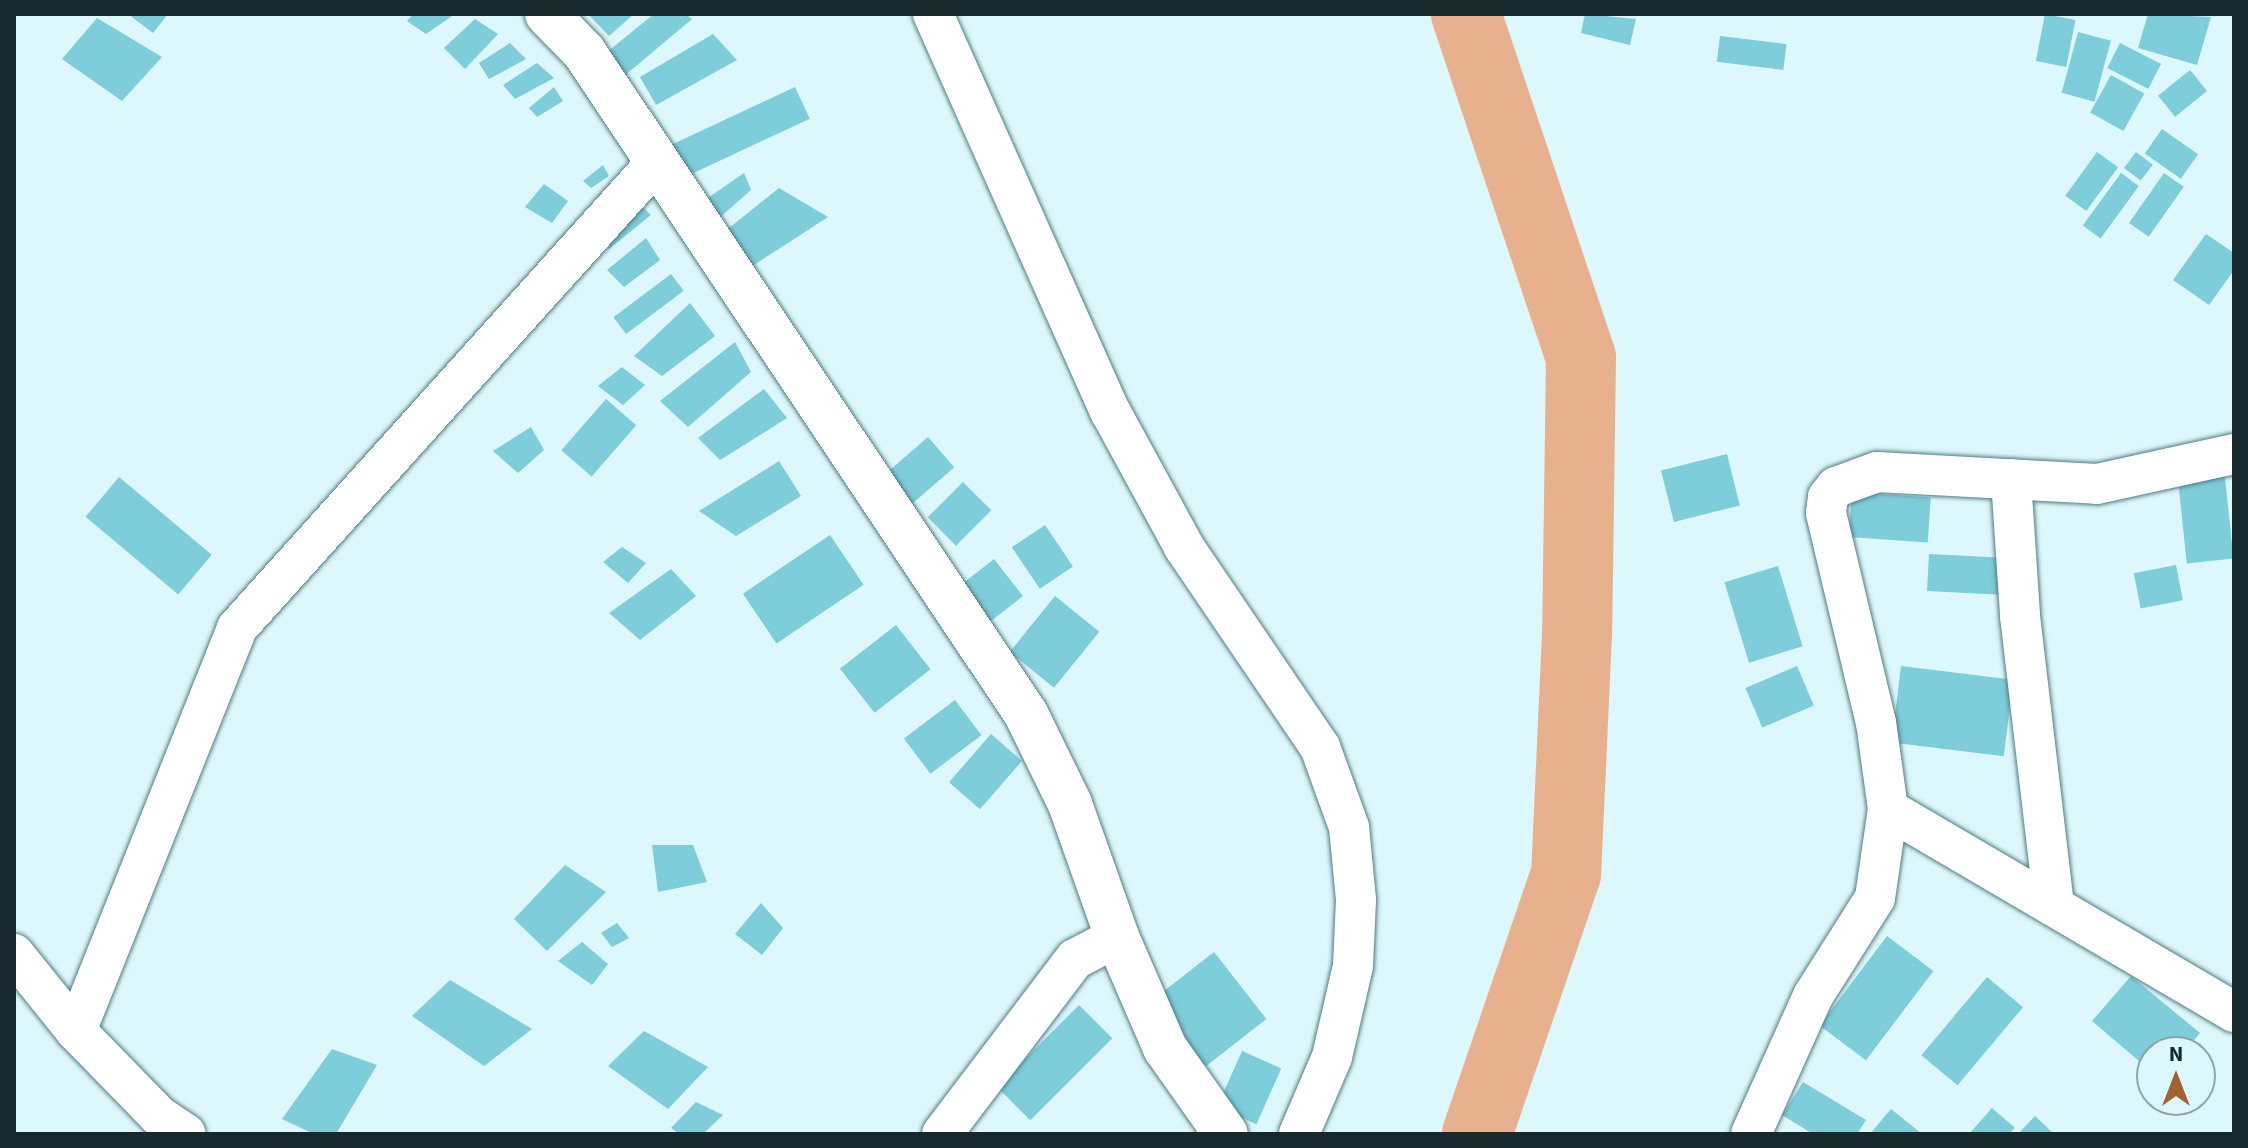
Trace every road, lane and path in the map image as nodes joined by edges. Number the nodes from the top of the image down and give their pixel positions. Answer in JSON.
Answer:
{"nodes":[{"id":1,"x":547,"y":14,"type":"edge"},
{"id":2,"x":933,"y":14,"type":"edge"},
{"id":3,"x":656,"y":163,"type":"junction"},
{"id":4,"x":2234,"y":454,"type":"edge"},
{"id":5,"x":2011,"y":479,"type":"junction"},
{"id":6,"x":1888,"y":809,"type":"junction"},
{"id":7,"x":2054,"y":905,"type":"junction"},
{"id":8,"x":1117,"y":937,"type":"junction"},
{"id":9,"x":14,"y":954,"type":"edge"},
{"id":10,"x":2234,"y":1012,"type":"edge"},
{"id":11,"x":76,"y":1031,"type":"junction"},
{"id":12,"x":186,"y":1134,"type":"edge"},
{"id":13,"x":942,"y":1134,"type":"edge"},
{"id":14,"x":1226,"y":1134,"type":"edge"},
{"id":15,"x":1299,"y":1134,"type":"edge"},
{"id":16,"x":1751,"y":1134,"type":"edge"}],
"edges":[{"from":1,"to":3,"type":"main road"},
{"from":2,"to":15,"type":"street"},
{"from":3,"to":8,"type":"main road"},
{"from":3,"to":11,"type":"street"},
{"from":4,"to":5,"type":"street"},
{"from":5,"to":6,"type":"street"},
{"from":5,"to":7,"type":"street"},
{"from":6,"to":7,"type":"street"},
{"from":6,"to":16,"type":"street"},
{"from":7,"to":10,"type":"street"},
{"from":8,"to":13,"type":"street"},
{"from":8,"to":14,"type":"main road"},
{"from":9,"to":11,"type":"street"},
{"from":11,"to":12,"type":"street"}]}
